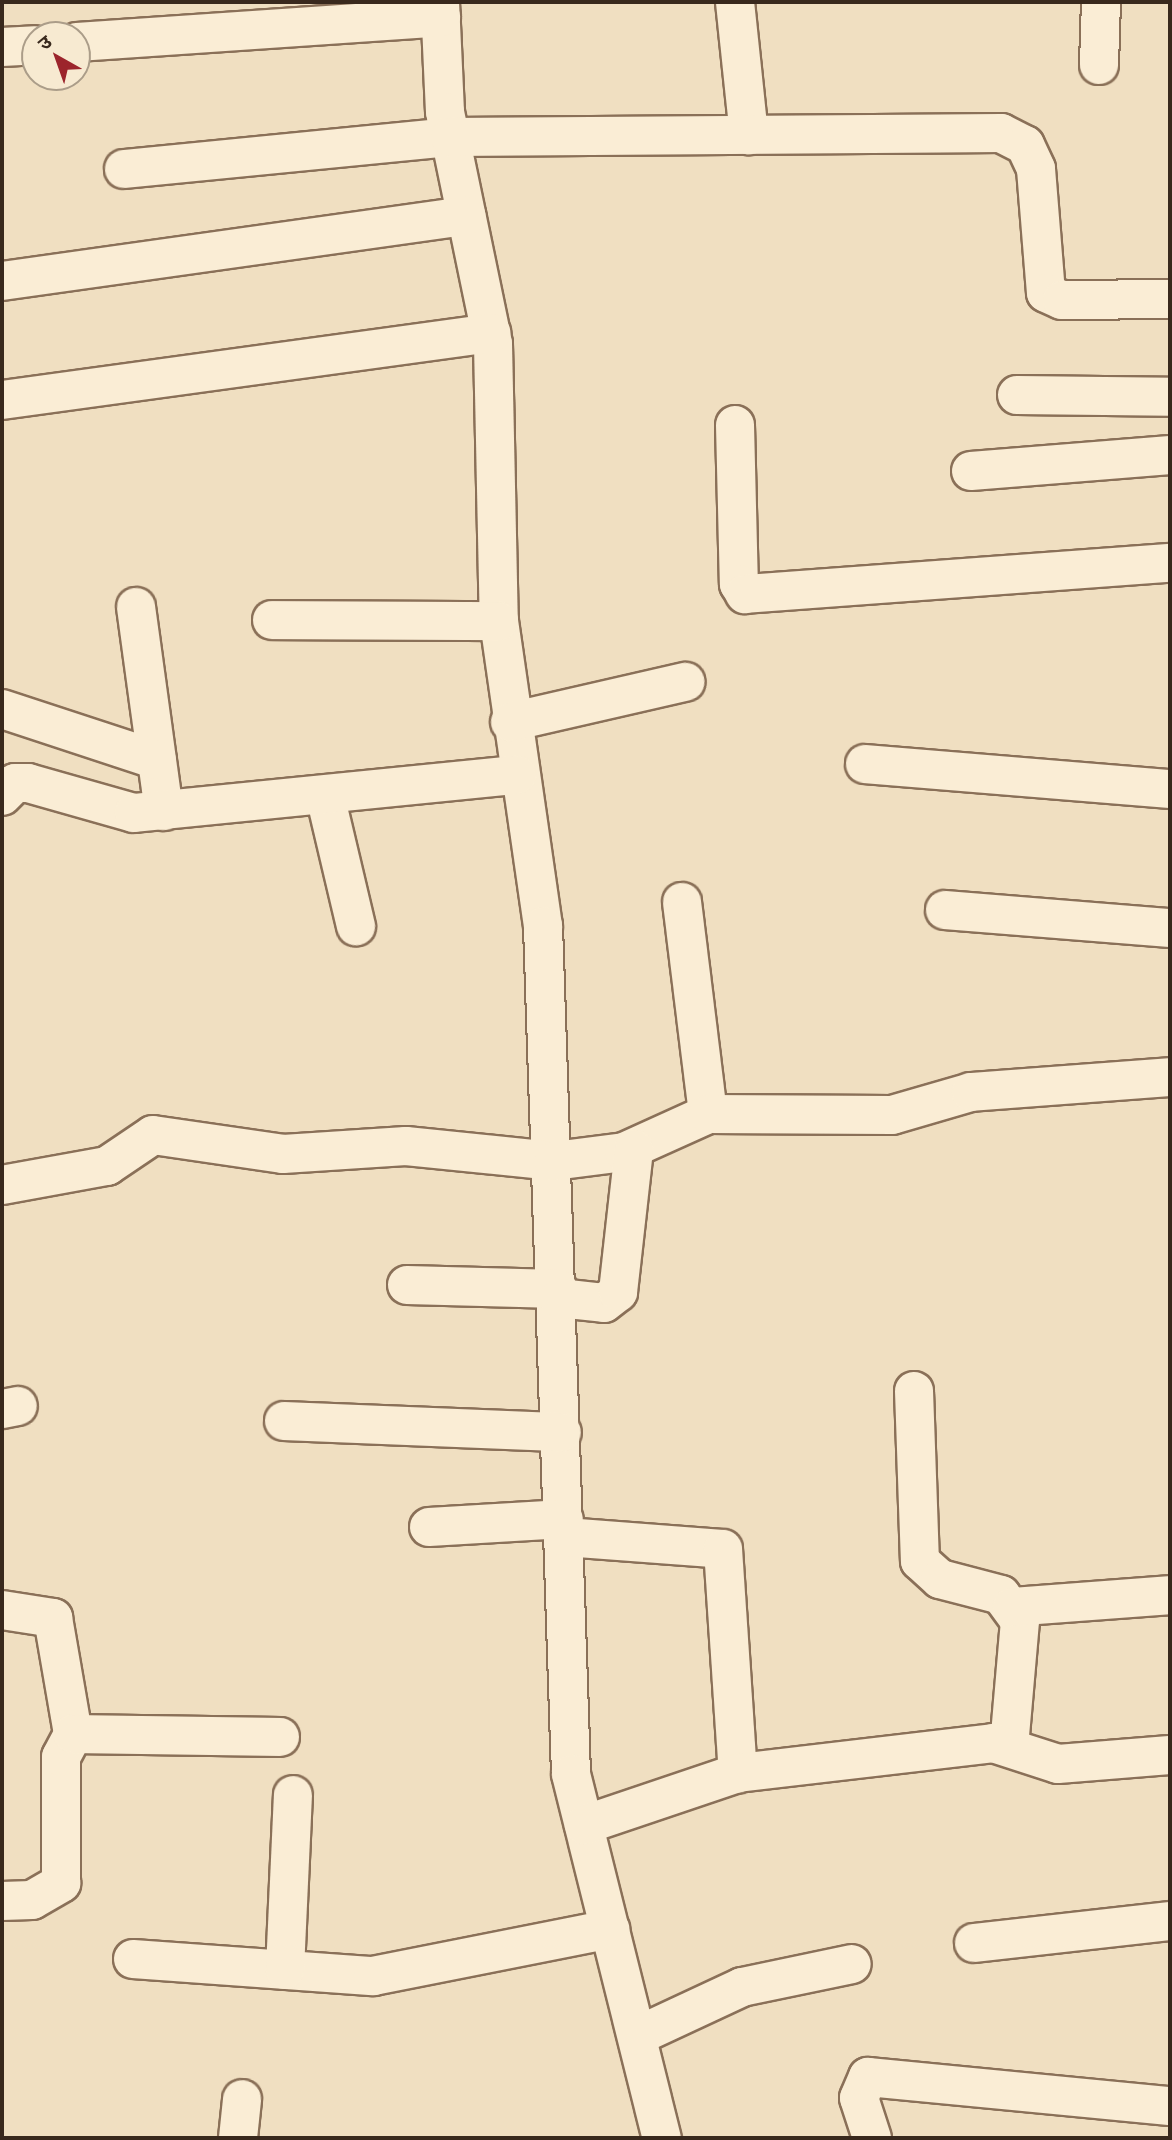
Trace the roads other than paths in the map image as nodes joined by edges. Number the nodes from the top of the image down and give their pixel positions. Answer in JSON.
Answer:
{"nodes":[{"id":1,"x":735,"y":2,"type":"edge"},
{"id":2,"x":1101,"y":2,"type":"edge"},
{"id":3,"x":440,"y":9,"type":"edge"},
{"id":4,"x":91,"y":41,"type":"edge"},
{"id":5,"x":21,"y":46,"type":"edge"},
{"id":6,"x":2,"y":47,"type":"edge"},
{"id":7,"x":1099,"y":65,"type":"dead end"},
{"id":8,"x":749,"y":135,"type":"junction"},
{"id":9,"x":450,"y":137,"type":"junction"},
{"id":10,"x":124,"y":169,"type":"dead end"},
{"id":11,"x":466,"y":216,"type":"junction"},
{"id":12,"x":2,"y":281,"type":"edge"},
{"id":13,"x":1170,"y":299,"type":"edge"},
{"id":14,"x":491,"y":333,"type":"junction"},
{"id":15,"x":1017,"y":396,"type":"dead end"},
{"id":16,"x":1170,"y":397,"type":"edge"},
{"id":17,"x":2,"y":400,"type":"edge"},
{"id":18,"x":735,"y":425,"type":"dead end"},
{"id":19,"x":1170,"y":455,"type":"edge"},
{"id":20,"x":971,"y":471,"type":"dead end"},
{"id":21,"x":1170,"y":563,"type":"edge"},
{"id":22,"x":135,"y":607,"type":"dead end"},
{"id":23,"x":272,"y":620,"type":"dead end"},
{"id":24,"x":499,"y":621,"type":"junction"},
{"id":25,"x":685,"y":682,"type":"dead end"},
{"id":26,"x":2,"y":709,"type":"edge"},
{"id":27,"x":510,"y":722,"type":"junction"},
{"id":28,"x":157,"y":760,"type":"junction"},
{"id":29,"x":865,"y":764,"type":"dead end"},
{"id":30,"x":517,"y":775,"type":"junction"},
{"id":31,"x":1170,"y":789,"type":"edge"},
{"id":32,"x":325,"y":794,"type":"junction"},
{"id":33,"x":2,"y":796,"type":"edge"},
{"id":34,"x":164,"y":811,"type":"junction"},
{"id":35,"x":682,"y":902,"type":"dead end"},
{"id":36,"x":945,"y":911,"type":"dead end"},
{"id":37,"x":356,"y":926,"type":"dead end"},
{"id":38,"x":1170,"y":928,"type":"edge"},
{"id":39,"x":1170,"y":1077,"type":"edge"},
{"id":40,"x":708,"y":1114,"type":"junction"},
{"id":41,"x":634,"y":1149,"type":"junction"},
{"id":42,"x":554,"y":1161,"type":"junction"},
{"id":43,"x":2,"y":1185,"type":"edge"},
{"id":44,"x":407,"y":1285,"type":"dead end"},
{"id":45,"x":558,"y":1294,"type":"junction"},
{"id":46,"x":914,"y":1391,"type":"dead end"},
{"id":47,"x":284,"y":1421,"type":"dead end"},
{"id":48,"x":562,"y":1432,"type":"junction"},
{"id":49,"x":429,"y":1527,"type":"dead end"},
{"id":50,"x":565,"y":1528,"type":"junction"},
{"id":51,"x":1170,"y":1595,"type":"edge"},
{"id":52,"x":1012,"y":1607,"type":"junction"},
{"id":53,"x":2,"y":1610,"type":"edge"},
{"id":54,"x":73,"y":1734,"type":"junction"},
{"id":55,"x":280,"y":1737,"type":"dead end"},
{"id":56,"x":1009,"y":1746,"type":"junction"},
{"id":57,"x":1170,"y":1755,"type":"edge"},
{"id":58,"x":738,"y":1773,"type":"junction"},
{"id":59,"x":293,"y":1795,"type":"dead end"},
{"id":60,"x":584,"y":1825,"type":"junction"},
{"id":61,"x":2,"y":1901,"type":"edge"},
{"id":62,"x":1170,"y":1921,"type":"edge"},
{"id":63,"x":610,"y":1929,"type":"junction"},
{"id":64,"x":974,"y":1943,"type":"dead end"},
{"id":65,"x":133,"y":1959,"type":"dead end"},
{"id":66,"x":852,"y":1964,"type":"dead end"},
{"id":67,"x":285,"y":1970,"type":"junction"},
{"id":68,"x":636,"y":2036,"type":"junction"},
{"id":69,"x":242,"y":2099,"type":"dead end"},
{"id":70,"x":1170,"y":2106,"type":"edge"},
{"id":71,"x":238,"y":2138,"type":"edge"},
{"id":72,"x":663,"y":2138,"type":"edge"},
{"id":73,"x":873,"y":2138,"type":"edge"}],
"edges":[{"from":1,"to":8,"type":"street"},
{"from":2,"to":7,"type":"street"},
{"from":3,"to":4,"type":"street"},
{"from":3,"to":9,"type":"street"},
{"from":5,"to":6,"type":"street"},
{"from":8,"to":9,"type":"street"},
{"from":8,"to":13,"type":"street"},
{"from":9,"to":10,"type":"street"},
{"from":9,"to":11,"type":"street"},
{"from":11,"to":12,"type":"street"},
{"from":11,"to":14,"type":"street"},
{"from":14,"to":17,"type":"street"},
{"from":14,"to":24,"type":"street"},
{"from":15,"to":16,"type":"street"},
{"from":18,"to":21,"type":"street"},
{"from":19,"to":20,"type":"street"},
{"from":22,"to":28,"type":"street"},
{"from":23,"to":24,"type":"street"},
{"from":24,"to":27,"type":"street"},
{"from":25,"to":27,"type":"street"},
{"from":26,"to":28,"type":"street"},
{"from":27,"to":30,"type":"street"},
{"from":28,"to":34,"type":"street"},
{"from":29,"to":31,"type":"street"},
{"from":30,"to":32,"type":"street"},
{"from":30,"to":42,"type":"street"},
{"from":32,"to":34,"type":"street"},
{"from":32,"to":37,"type":"street"},
{"from":33,"to":34,"type":"street"},
{"from":35,"to":40,"type":"street"},
{"from":36,"to":38,"type":"street"},
{"from":39,"to":40,"type":"street"},
{"from":40,"to":41,"type":"street"},
{"from":41,"to":42,"type":"street"},
{"from":41,"to":45,"type":"street"},
{"from":42,"to":43,"type":"street"},
{"from":42,"to":45,"type":"street"},
{"from":44,"to":45,"type":"street"},
{"from":45,"to":48,"type":"street"},
{"from":46,"to":52,"type":"street"},
{"from":47,"to":48,"type":"street"},
{"from":48,"to":50,"type":"street"},
{"from":49,"to":50,"type":"street"},
{"from":50,"to":58,"type":"street"},
{"from":50,"to":60,"type":"street"},
{"from":51,"to":52,"type":"street"},
{"from":52,"to":56,"type":"street"},
{"from":53,"to":54,"type":"street"},
{"from":54,"to":55,"type":"street"},
{"from":54,"to":61,"type":"street"},
{"from":56,"to":57,"type":"street"},
{"from":56,"to":58,"type":"street"},
{"from":58,"to":60,"type":"street"},
{"from":59,"to":67,"type":"street"},
{"from":60,"to":63,"type":"street"},
{"from":62,"to":64,"type":"street"},
{"from":63,"to":67,"type":"street"},
{"from":63,"to":68,"type":"street"},
{"from":65,"to":67,"type":"street"},
{"from":66,"to":68,"type":"street"},
{"from":68,"to":72,"type":"street"},
{"from":69,"to":71,"type":"street"},
{"from":70,"to":73,"type":"street"}]}
